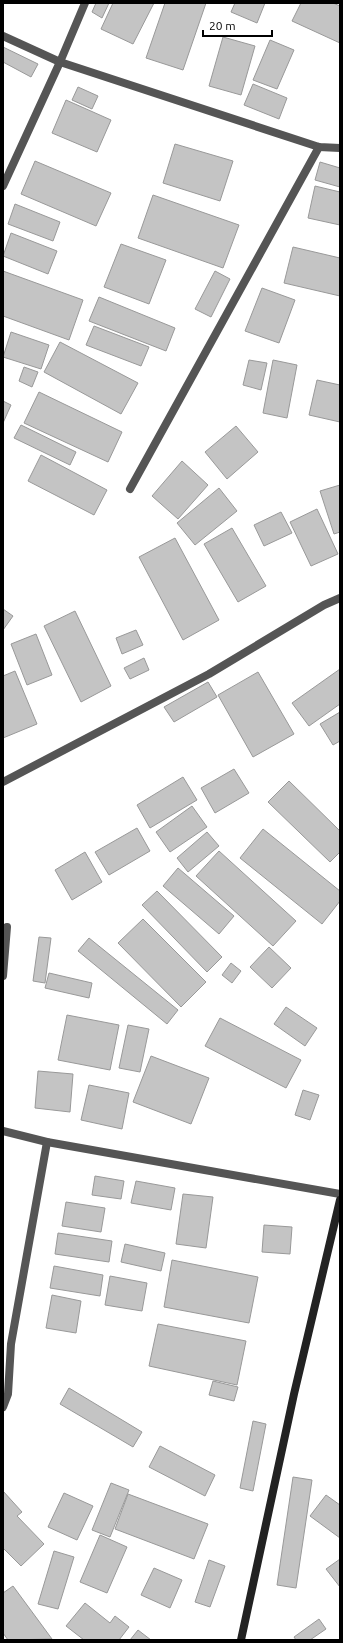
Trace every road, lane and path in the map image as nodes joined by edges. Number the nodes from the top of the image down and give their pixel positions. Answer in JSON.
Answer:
{"nodes":[{"id":1,"x":86,"y":3,"type":"edge"},
{"id":2,"x":3,"y":36,"type":"edge"},
{"id":3,"x":60,"y":62,"type":"junction"},
{"id":4,"x":319,"y":147,"type":"junction"},
{"id":5,"x":340,"y":148,"type":"edge"},
{"id":6,"x":3,"y":186,"type":"edge"},
{"id":7,"x":130,"y":489,"type":"dead end"},
{"id":8,"x":340,"y":598,"type":"edge"},
{"id":9,"x":3,"y":782,"type":"edge"},
{"id":10,"x":7,"y":927,"type":"dead end"},
{"id":11,"x":3,"y":976,"type":"edge"},
{"id":12,"x":3,"y":1132,"type":"edge"},
{"id":13,"x":47,"y":1142,"type":"junction"},
{"id":14,"x":340,"y":1194,"type":"edge"},
{"id":15,"x":340,"y":1200,"type":"edge"},
{"id":16,"x":3,"y":1407,"type":"edge"},
{"id":17,"x":241,"y":1640,"type":"edge"}],
"edges":[{"from":1,"to":3,"type":"street"},
{"from":2,"to":3,"type":"street"},
{"from":3,"to":4,"type":"street"},
{"from":3,"to":6,"type":"street"},
{"from":4,"to":5,"type":"street"},
{"from":4,"to":7,"type":"street"},
{"from":8,"to":9,"type":"street"},
{"from":10,"to":11,"type":"street"},
{"from":12,"to":13,"type":"street"},
{"from":13,"to":14,"type":"street"},
{"from":13,"to":16,"type":"street"},
{"from":15,"to":17,"type":"main road"}]}
